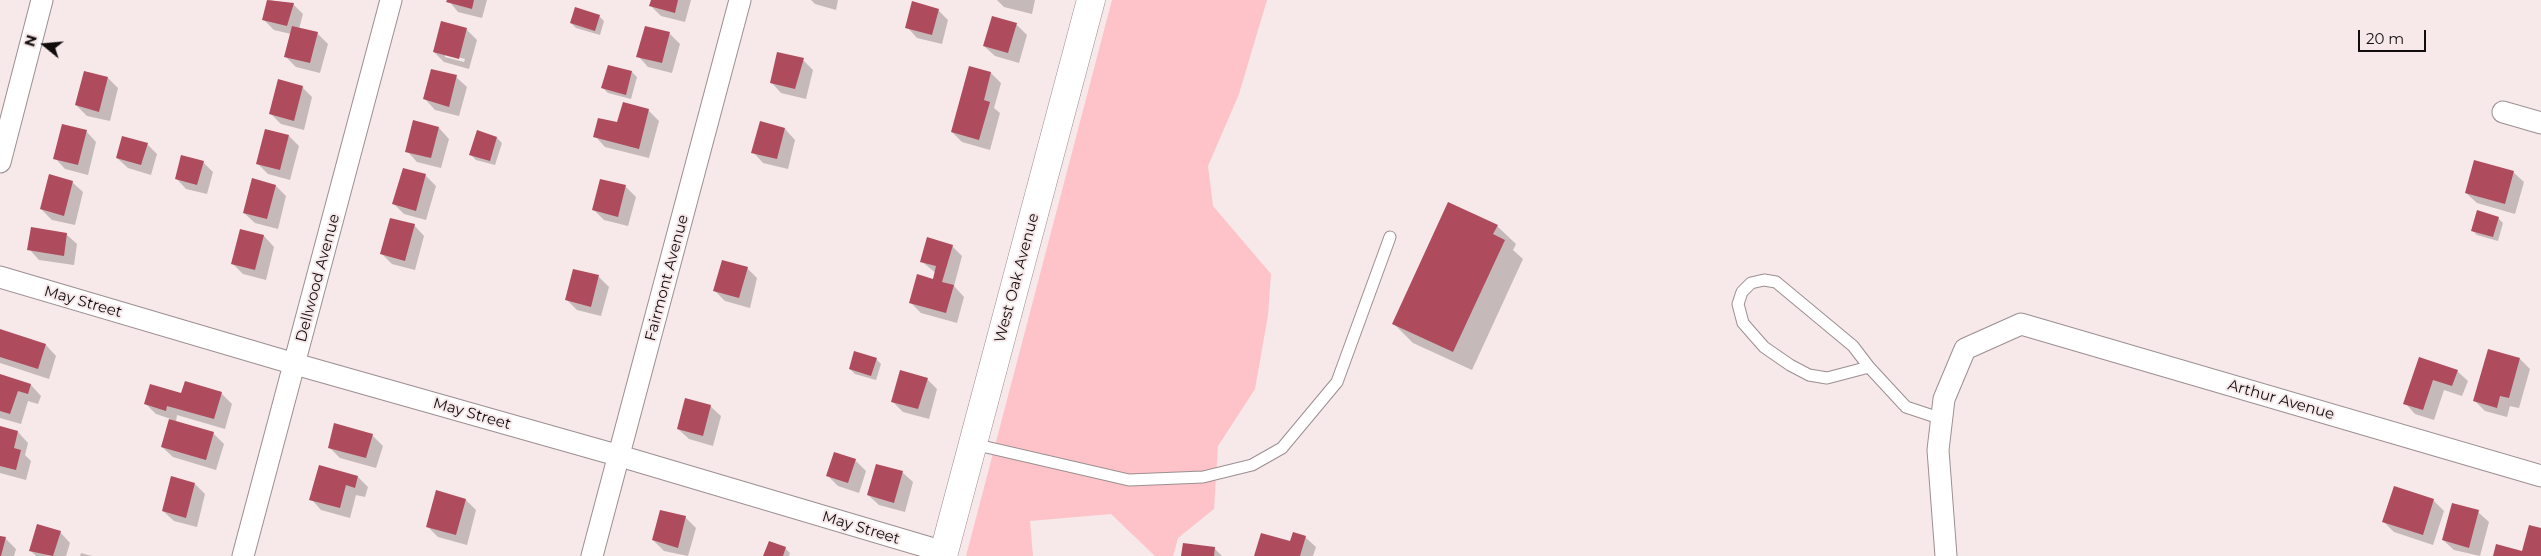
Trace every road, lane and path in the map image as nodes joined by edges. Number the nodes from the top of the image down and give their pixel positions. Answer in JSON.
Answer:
{"nodes":[{"id":1,"x":42,"y":0,"type":"edge"},
{"id":2,"x":391,"y":0,"type":"edge"},
{"id":3,"x":740,"y":0,"type":"edge"},
{"id":4,"x":1091,"y":0,"type":"edge"},
{"id":5,"x":2503,"y":112,"type":"dead end"},
{"id":6,"x":2541,"y":122,"type":"edge"},
{"id":7,"x":0,"y":162,"type":"edge"},
{"id":8,"x":1390,"y":237,"type":"dead end"},
{"id":9,"x":0,"y":277,"type":"edge"},
{"id":10,"x":295,"y":364,"type":"junction"},
{"id":11,"x":1869,"y":367,"type":"junction"},
{"id":12,"x":1942,"y":419,"type":"junction"},
{"id":13,"x":973,"y":444,"type":"junction"},
{"id":14,"x":620,"y":456,"type":"junction"},
{"id":15,"x":2541,"y":476,"type":"edge"},
{"id":16,"x":943,"y":554,"type":"edge"},
{"id":17,"x":243,"y":556,"type":"edge"},
{"id":18,"x":592,"y":556,"type":"edge"},
{"id":19,"x":1946,"y":556,"type":"edge"}],
"edges":[{"from":1,"to":7,"type":"street"},
{"from":2,"to":10,"type":"street","name":"Dellwood Avenue"},
{"from":3,"to":14,"type":"street","name":"Fairmont Avenue"},
{"from":4,"to":13,"type":"street","name":"West Oak Avenue"},
{"from":5,"to":6,"type":"street"},
{"from":8,"to":13,"type":"lane"},
{"from":9,"to":10,"type":"street","name":"May Street"},
{"from":10,"to":14,"type":"street","name":"May Street"},
{"from":10,"to":17,"type":"street","name":"Dellwood Avenue"},
{"from":11,"to":11,"type":"lane"},
{"from":11,"to":12,"type":"lane"},
{"from":12,"to":15,"type":"street","name":"Arthur Avenue"},
{"from":12,"to":19,"type":"street"},
{"from":13,"to":16,"type":"street","name":"West Oak Avenue"},
{"from":14,"to":16,"type":"street","name":"May Street"},
{"from":14,"to":18,"type":"street","name":"Fairmont Avenue"}]}
